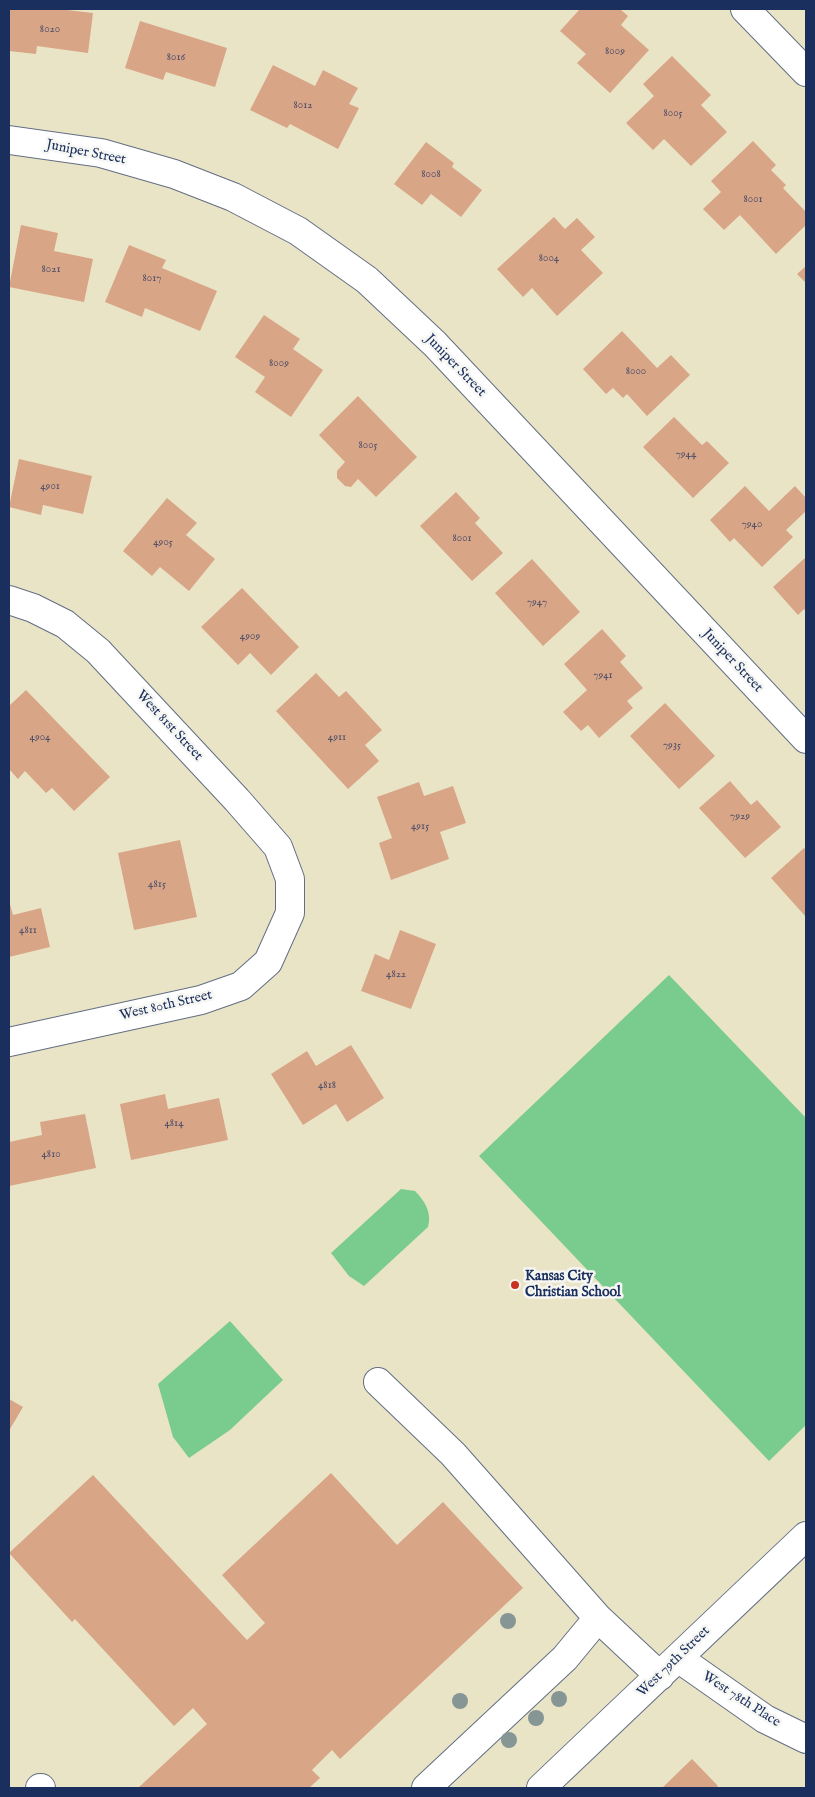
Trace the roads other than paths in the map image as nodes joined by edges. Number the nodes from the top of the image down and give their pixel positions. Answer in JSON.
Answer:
{"nodes":[{"id":1,"x":745,"y":9,"type":"edge"},
{"id":2,"x":806,"y":72,"type":"edge"},
{"id":3,"x":9,"y":140,"type":"edge"},
{"id":4,"x":9,"y":600,"type":"edge"},
{"id":5,"x":806,"y":740,"type":"edge"},
{"id":6,"x":290,"y":889,"type":"joint"},
{"id":7,"x":9,"y":1042,"type":"edge"},
{"id":8,"x":378,"y":1382,"type":"dead end"},
{"id":9,"x":806,"y":1536,"type":"edge"},
{"id":10,"x":598,"y":1618,"type":"junction"},
{"id":11,"x":669,"y":1667,"type":"junction"},
{"id":12,"x":806,"y":1739,"type":"edge"},
{"id":13,"x":426,"y":1788,"type":"edge"},
{"id":14,"x":541,"y":1788,"type":"edge"}],
"edges":[{"from":1,"to":2,"type":"street"},
{"from":3,"to":5,"type":"street","name":"Juniper Street"},
{"from":4,"to":6,"type":"street","name":"West 81st Street"},
{"from":6,"to":7,"type":"street","name":"West 80th Street"},
{"from":8,"to":10,"type":"street","name":"West 78th Place"},
{"from":9,"to":11,"type":"street","name":"West 79th Street"},
{"from":10,"to":11,"type":"street","name":"West 78th Place"},
{"from":10,"to":13,"type":"street"},
{"from":11,"to":12,"type":"street","name":"West 78th Place"},
{"from":11,"to":14,"type":"street","name":"West 79th Street"}]}
